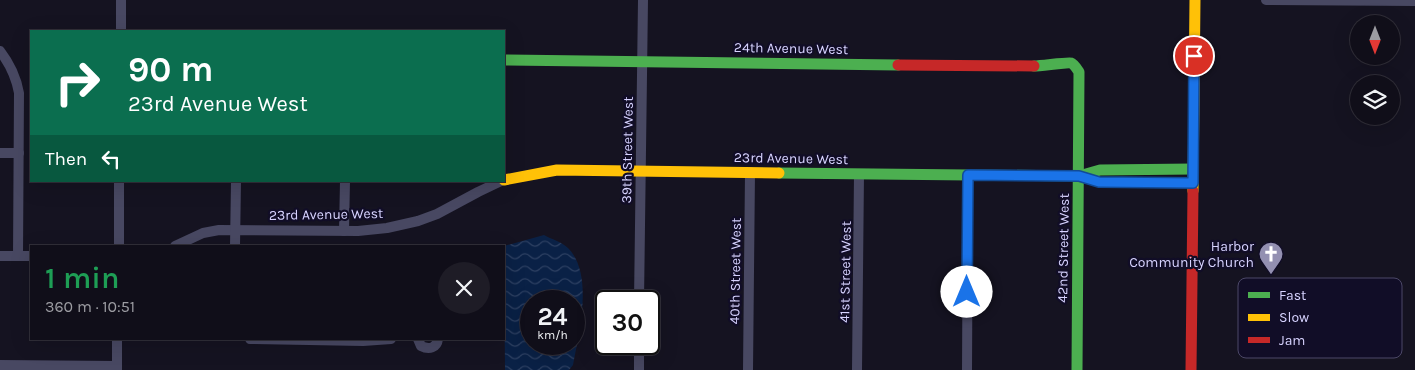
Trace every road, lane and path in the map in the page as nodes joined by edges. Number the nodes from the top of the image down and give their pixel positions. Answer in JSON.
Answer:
{"nodes":[{"id":1,"x":121,"y":0,"type":"edge"},
{"id":2,"x":643,"y":0,"type":"edge"},
{"id":3,"x":1195,"y":0,"type":"edge"},
{"id":4,"x":1266,"y":0,"type":"edge"},
{"id":5,"x":1415,"y":1,"type":"edge"},
{"id":6,"x":121,"y":30,"type":"edge"},
{"id":7,"x":0,"y":50,"type":"edge"},
{"id":8,"x":505,"y":60,"type":"edge"},
{"id":9,"x":642,"y":61,"type":"junction"},
{"id":10,"x":1075,"y":67,"type":"joint"},
{"id":11,"x":0,"y":153,"type":"edge"},
{"id":12,"x":18,"y":153,"type":"junction"},
{"id":13,"x":1193,"y":169,"type":"junction"},
{"id":14,"x":641,"y":171,"type":"junction"},
{"id":15,"x":750,"y":172,"type":"junction"},
{"id":16,"x":859,"y":174,"type":"junction"},
{"id":17,"x":968,"y":175,"type":"junction"},
{"id":18,"x":1079,"y":176,"type":"junction"},
{"id":19,"x":505,"y":180,"type":"edge"},
{"id":20,"x":119,"y":182,"type":"edge"},
{"id":21,"x":236,"y":182,"type":"edge"},
{"id":22,"x":345,"y":182,"type":"edge"},
{"id":23,"x":500,"y":182,"type":"edge"},
{"id":24,"x":1193,"y":183,"type":"junction"},
{"id":25,"x":235,"y":230,"type":"junction"},
{"id":26,"x":344,"y":231,"type":"junction"},
{"id":27,"x":118,"y":245,"type":"edge"},
{"id":28,"x":177,"y":245,"type":"edge"},
{"id":29,"x":235,"y":245,"type":"edge"},
{"id":30,"x":0,"y":256,"type":"edge"},
{"id":31,"x":18,"y":256,"type":"junction"},
{"id":32,"x":30,"y":256,"type":"edge"},
{"id":33,"x":639,"y":290,"type":"edge"},
{"id":34,"x":117,"y":340,"type":"edge"},
{"id":35,"x":306,"y":340,"type":"edge"},
{"id":36,"x":377,"y":340,"type":"edge"},
{"id":37,"x":418,"y":340,"type":"edge"},
{"id":38,"x":438,"y":340,"type":"edge"},
{"id":39,"x":639,"y":355,"type":"edge"},
{"id":40,"x":0,"y":365,"type":"edge"},
{"id":41,"x":117,"y":368,"type":"edge"},
{"id":42,"x":639,"y":370,"type":"edge"},
{"id":43,"x":748,"y":370,"type":"edge"},
{"id":44,"x":858,"y":370,"type":"edge"},
{"id":45,"x":967,"y":370,"type":"edge"},
{"id":46,"x":1077,"y":370,"type":"edge"},
{"id":47,"x":1192,"y":370,"type":"edge"}],
"edges":[{"from":1,"to":6,"type":"street"},
{"from":2,"to":9,"type":"street","name":"39th Street West"},
{"from":3,"to":13,"type":"street"},
{"from":4,"to":5,"type":"street"},
{"from":7,"to":12,"type":"street"},
{"from":8,"to":9,"type":"street","name":"24th Avenue West"},
{"from":9,"to":10,"type":"street","name":"24th Avenue West"},
{"from":9,"to":14,"type":"street","name":"39th Street West"},
{"from":10,"to":18,"type":"street","name":"42nd Street West"},
{"from":11,"to":12,"type":"street"},
{"from":12,"to":31,"type":"street"},
{"from":13,"to":18,"type":"street","name":"23rd Avenue West"},
{"from":13,"to":24,"type":"street"},
{"from":14,"to":15,"type":"street","name":"23rd Avenue West"},
{"from":14,"to":19,"type":"street","name":"23rd Avenue West"},
{"from":14,"to":33,"type":"street","name":"39th Street West"},
{"from":15,"to":16,"type":"street","name":"23rd Avenue West"},
{"from":15,"to":43,"type":"street","name":"40th Street West"},
{"from":16,"to":17,"type":"street","name":"23rd Avenue West"},
{"from":16,"to":44,"type":"street","name":"41st Street West"},
{"from":17,"to":18,"type":"street","name":"23rd Avenue West"},
{"from":17,"to":45,"type":"street"},
{"from":18,"to":24,"type":"street","name":"23rd Avenue West"},
{"from":18,"to":46,"type":"street","name":"42nd Street West"},
{"from":20,"to":27,"type":"street"},
{"from":21,"to":25,"type":"street"},
{"from":22,"to":26,"type":"street"},
{"from":23,"to":26,"type":"street","name":"23rd Avenue West"},
{"from":24,"to":47,"type":"street"},
{"from":25,"to":26,"type":"street","name":"23rd Avenue West"},
{"from":25,"to":28,"type":"street","name":"23rd Avenue West"},
{"from":25,"to":29,"type":"street"},
{"from":30,"to":31,"type":"street"},
{"from":31,"to":32,"type":"street"},
{"from":34,"to":41,"type":"street"},
{"from":35,"to":36,"type":"street"},
{"from":37,"to":38,"type":"street"},
{"from":39,"to":42,"type":"street"},
{"from":40,"to":41,"type":"street"}]}
